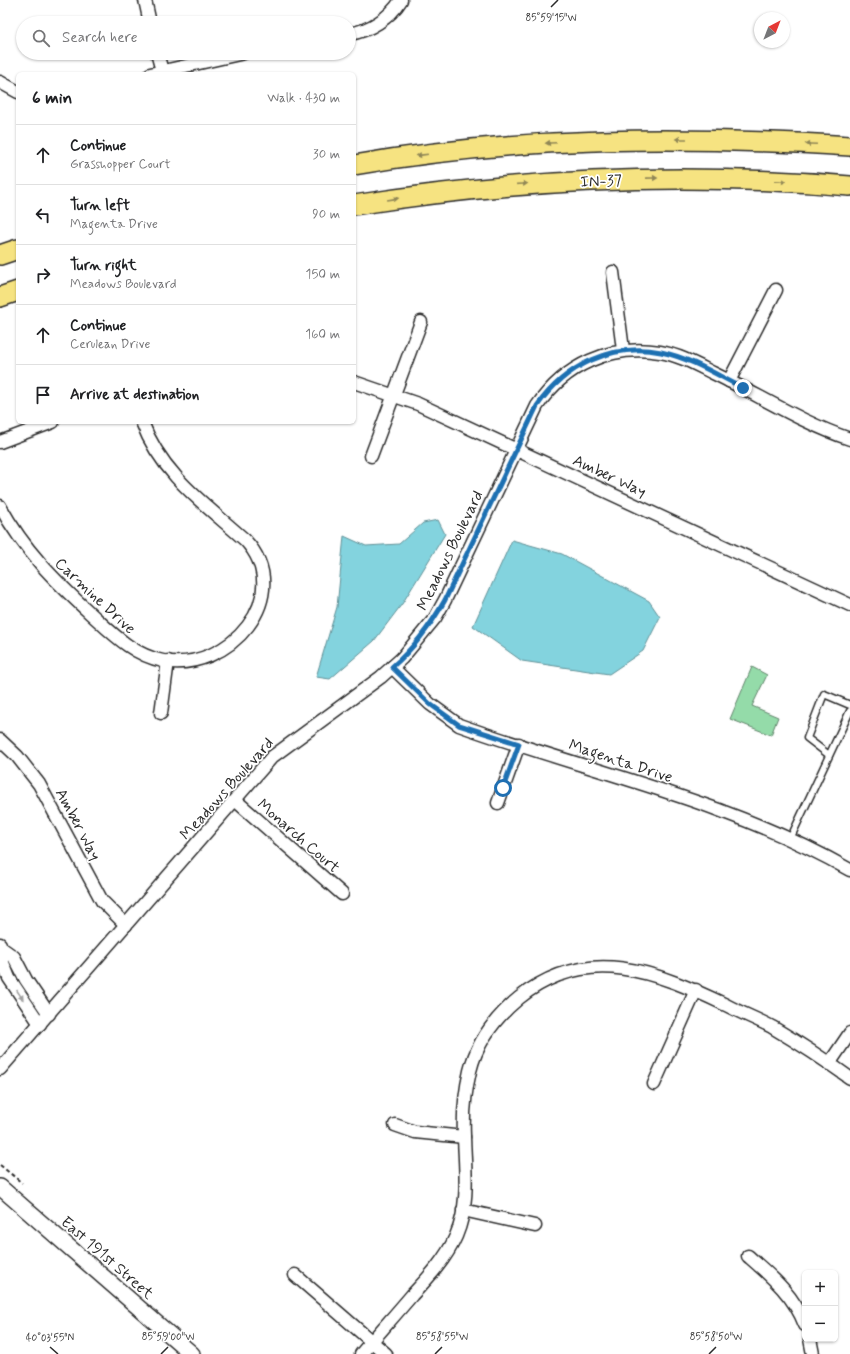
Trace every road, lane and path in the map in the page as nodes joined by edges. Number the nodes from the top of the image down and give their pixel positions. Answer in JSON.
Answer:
{"nodes":[{"id":1,"x":145,"y":0,"type":"edge"},
{"id":2,"x":401,"y":0,"type":"edge"},
{"id":3,"x":148,"y":16,"type":"edge"},
{"id":4,"x":356,"y":32,"type":"edge"},
{"id":5,"x":157,"y":60,"type":"edge"},
{"id":6,"x":212,"y":60,"type":"edge"},
{"id":7,"x":156,"y":72,"type":"edge"},
{"id":8,"x":0,"y":82,"type":"edge"},
{"id":9,"x":16,"y":91,"type":"edge"},
{"id":10,"x":850,"y":146,"type":"edge"},
{"id":11,"x":356,"y":165,"type":"edge"},
{"id":12,"x":850,"y":186,"type":"edge"},
{"id":13,"x":356,"y":205,"type":"edge"},
{"id":14,"x":16,"y":250,"type":"edge"},
{"id":15,"x":0,"y":255,"type":"edge"},
{"id":16,"x":613,"y":272,"type":"dead end"},
{"id":17,"x":776,"y":290,"type":"dead end"},
{"id":18,"x":16,"y":292,"type":"edge"},
{"id":19,"x":0,"y":297,"type":"edge"},
{"id":20,"x":421,"y":322,"type":"dead end"},
{"id":21,"x":623,"y":350,"type":"junction"},
{"id":22,"x":729,"y":381,"type":"junction"},
{"id":23,"x":356,"y":383,"type":"edge"},
{"id":24,"x":394,"y":396,"type":"junction"},
{"id":25,"x":48,"y":424,"type":"edge"},
{"id":26,"x":143,"y":424,"type":"edge"},
{"id":27,"x":850,"y":439,"type":"edge"},
{"id":28,"x":0,"y":442,"type":"edge"},
{"id":29,"x":516,"y":449,"type":"junction"},
{"id":30,"x":371,"y":456,"type":"dead end"},
{"id":31,"x":0,"y":506,"type":"edge"},
{"id":32,"x":850,"y":605,"type":"edge"},
{"id":33,"x":168,"y":661,"type":"junction"},
{"id":34,"x":392,"y":667,"type":"junction"},
{"id":35,"x":850,"y":705,"type":"edge"},
{"id":36,"x":850,"y":712,"type":"edge"},
{"id":37,"x":161,"y":713,"type":"dead end"},
{"id":38,"x":0,"y":740,"type":"edge"},
{"id":39,"x":519,"y":744,"type":"junction"},
{"id":40,"x":829,"y":755,"type":"junction"},
{"id":41,"x":235,"y":800,"type":"junction"},
{"id":42,"x":498,"y":803,"type":"dead end"},
{"id":43,"x":790,"y":839,"type":"junction"},
{"id":44,"x":850,"y":870,"type":"edge"},
{"id":45,"x":342,"y":894,"type":"dead end"},
{"id":46,"x":126,"y":925,"type":"junction"},
{"id":47,"x":0,"y":946,"type":"edge"},
{"id":48,"x":696,"y":990,"type":"junction"},
{"id":49,"x":49,"y":1014,"type":"junction"},
{"id":50,"x":40,"y":1024,"type":"junction"},
{"id":51,"x":850,"y":1033,"type":"edge"},
{"id":52,"x":829,"y":1064,"type":"junction"},
{"id":53,"x":0,"y":1069,"type":"edge"},
{"id":54,"x":850,"y":1078,"type":"edge"},
{"id":55,"x":654,"y":1084,"type":"dead end"},
{"id":56,"x":395,"y":1125,"type":"dead end"},
{"id":57,"x":464,"y":1137,"type":"junction"},
{"id":58,"x":0,"y":1165,"type":"edge"},
{"id":59,"x":22,"y":1183,"type":"dead end"},
{"id":60,"x":0,"y":1187,"type":"edge"},
{"id":61,"x":463,"y":1210,"type":"junction"},
{"id":62,"x":534,"y":1226,"type":"dead end"},
{"id":63,"x":748,"y":1256,"type":"dead end"},
{"id":64,"x":295,"y":1275,"type":"dead end"},
{"id":65,"x":802,"y":1315,"type":"edge"},
{"id":66,"x":372,"y":1342,"type":"junction"},
{"id":67,"x":811,"y":1342,"type":"edge"},
{"id":68,"x":192,"y":1354,"type":"edge"},
{"id":69,"x":361,"y":1354,"type":"edge"},
{"id":70,"x":386,"y":1354,"type":"edge"},
{"id":71,"x":813,"y":1354,"type":"edge"}],
"edges":[{"from":1,"to":3,"type":"street"},
{"from":2,"to":4,"type":"street"},
{"from":5,"to":7,"type":"street"},
{"from":6,"to":7,"type":"street"},
{"from":8,"to":9,"type":"street"},
{"from":10,"to":11,"type":"highway","one_way":true},
{"from":13,"to":12,"type":"highway","name":"IN-37","one_way":true},
{"from":14,"to":15,"type":"highway"},
{"from":16,"to":21,"type":"street"},
{"from":17,"to":22,"type":"street"},
{"from":18,"to":19,"type":"highway"},
{"from":20,"to":24,"type":"street"},
{"from":21,"to":22,"type":"street","name":"Meadows Boulevard"},
{"from":21,"to":29,"type":"street","name":"Meadows Boulevard"},
{"from":22,"to":27,"type":"street","name":"Meadows Boulevard"},
{"from":23,"to":24,"type":"street","name":"Amber Way"},
{"from":24,"to":29,"type":"street","name":"Amber Way"},
{"from":24,"to":30,"type":"street"},
{"from":25,"to":28,"type":"street"},
{"from":26,"to":33,"type":"street","name":"Carmine Drive"},
{"from":29,"to":32,"type":"street","name":"Amber Way"},
{"from":29,"to":34,"type":"street","name":"Meadows Boulevard"},
{"from":31,"to":33,"type":"street","name":"Carmine Drive"},
{"from":33,"to":37,"type":"street"},
{"from":34,"to":39,"type":"street","name":"Magenta Drive"},
{"from":34,"to":41,"type":"street","name":"Meadows Boulevard"},
{"from":35,"to":40,"type":"lane"},
{"from":36,"to":40,"type":"lane"},
{"from":38,"to":46,"type":"street","name":"Amber Way"},
{"from":39,"to":42,"type":"street"},
{"from":39,"to":43,"type":"street","name":"Magenta Drive"},
{"from":40,"to":43,"type":"lane"},
{"from":41,"to":45,"type":"street","name":"Monarch Court"},
{"from":41,"to":46,"type":"street","name":"Meadows Boulevard"},
{"from":43,"to":44,"type":"street","name":"Magenta Drive"},
{"from":46,"to":49,"type":"street","name":"Meadows Boulevard"},
{"from":47,"to":49,"type":"street"},
{"from":47,"to":50,"type":"street","one_way":true},
{"from":48,"to":52,"type":"street"},
{"from":48,"to":55,"type":"street"},
{"from":48,"to":57,"type":"street"},
{"from":49,"to":50,"type":"street","name":"Meadows Boulevard"},
{"from":50,"to":53,"type":"street","name":"Meadows Boulevard"},
{"from":51,"to":52,"type":"street"},
{"from":52,"to":54,"type":"street"},
{"from":56,"to":57,"type":"street"},
{"from":57,"to":61,"type":"street"},
{"from":58,"to":59,"type":"path"},
{"from":60,"to":68,"type":"street","name":"East 191st Street"},
{"from":61,"to":62,"type":"street"},
{"from":61,"to":66,"type":"street"},
{"from":63,"to":65,"type":"street"},
{"from":64,"to":66,"type":"street"},
{"from":66,"to":69,"type":"street"},
{"from":66,"to":70,"type":"street"},
{"from":67,"to":71,"type":"street"}]}
